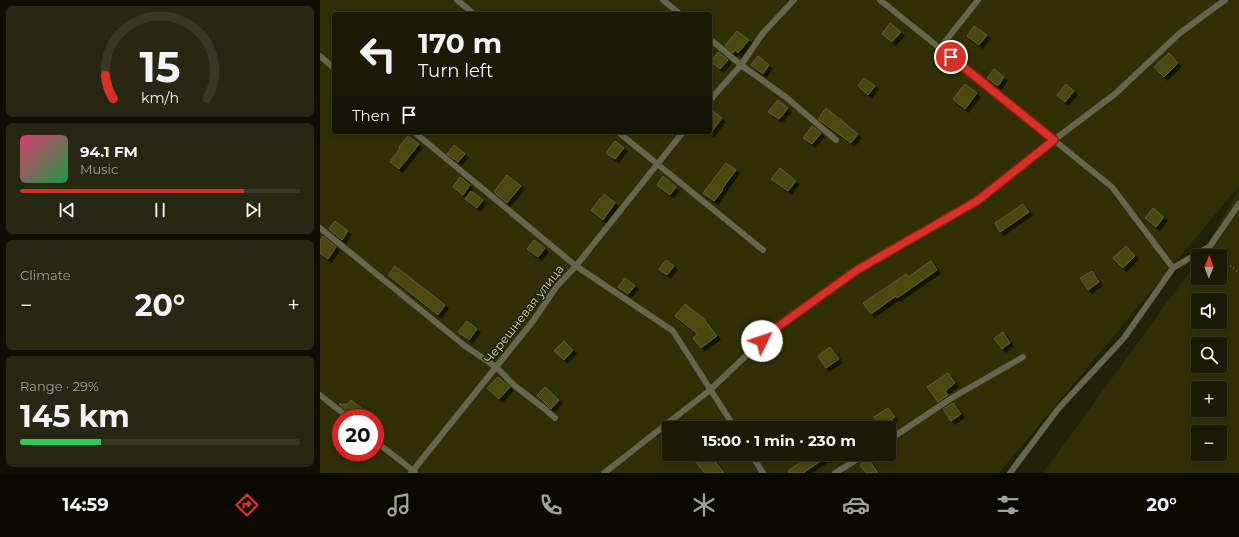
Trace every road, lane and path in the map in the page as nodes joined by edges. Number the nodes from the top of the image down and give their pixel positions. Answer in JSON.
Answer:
{"nodes":[{"id":1,"x":457,"y":0,"type":"edge"},
{"id":2,"x":663,"y":0,"type":"edge"},
{"id":3,"x":794,"y":0,"type":"edge"},
{"id":4,"x":880,"y":0,"type":"edge"},
{"id":5,"x":978,"y":0,"type":"edge"},
{"id":6,"x":1225,"y":0,"type":"edge"},
{"id":7,"x":472,"y":12,"type":"edge"},
{"id":8,"x":678,"y":12,"type":"edge"},
{"id":9,"x":712,"y":41,"type":"edge"},
{"id":10,"x":940,"y":48,"type":"junction"},
{"id":11,"x":320,"y":56,"type":"edge"},
{"id":12,"x":741,"y":65,"type":"junction"},
{"id":13,"x":332,"y":66,"type":"edge"},
{"id":14,"x":712,"y":98,"type":"edge"},
{"id":15,"x":416,"y":134,"type":"edge"},
{"id":16,"x":620,"y":134,"type":"edge"},
{"id":17,"x":681,"y":134,"type":"edge"},
{"id":18,"x":836,"y":140,"type":"dead end"},
{"id":19,"x":1054,"y":140,"type":"junction"},
{"id":20,"x":657,"y":164,"type":"junction"},
{"id":21,"x":1239,"y":204,"type":"edge"},
{"id":22,"x":320,"y":228,"type":"edge"},
{"id":23,"x":763,"y":250,"type":"dead end"},
{"id":24,"x":1227,"y":264,"type":"edge"},
{"id":25,"x":576,"y":266,"type":"junction"},
{"id":26,"x":1173,"y":268,"type":"junction"},
{"id":27,"x":1239,"y":272,"type":"edge"},
{"id":28,"x":1023,"y":357,"type":"dead end"},
{"id":29,"x":496,"y":367,"type":"junction"},
{"id":30,"x":710,"y":390,"type":"junction"},
{"id":31,"x":320,"y":395,"type":"edge"},
{"id":32,"x":338,"y":409,"type":"edge"},
{"id":33,"x":555,"y":418,"type":"dead end"},
{"id":34,"x":730,"y":421,"type":"edge"},
{"id":35,"x":896,"y":435,"type":"edge"},
{"id":36,"x":384,"y":448,"type":"edge"},
{"id":37,"x":755,"y":461,"type":"edge"},
{"id":38,"x":855,"y":461,"type":"edge"},
{"id":39,"x":413,"y":472,"type":"edge"},
{"id":40,"x":604,"y":473,"type":"edge"},
{"id":41,"x":763,"y":473,"type":"edge"},
{"id":42,"x":835,"y":473,"type":"edge"},
{"id":43,"x":1010,"y":473,"type":"edge"}],
"edges":[{"from":1,"to":7,"type":"lane"},
{"from":2,"to":8,"type":"lane"},
{"from":3,"to":12,"type":"lane"},
{"from":4,"to":10,"type":"lane"},
{"from":5,"to":10,"type":"lane"},
{"from":6,"to":19,"type":"lane"},
{"from":9,"to":12,"type":"lane"},
{"from":10,"to":19,"type":"lane"},
{"from":11,"to":13,"type":"lane"},
{"from":12,"to":14,"type":"lane"},
{"from":12,"to":18,"type":"lane"},
{"from":15,"to":25,"type":"lane"},
{"from":16,"to":20,"type":"lane"},
{"from":17,"to":20,"type":"lane","name":"Черешневая улица"},
{"from":19,"to":26,"type":"lane"},
{"from":19,"to":30,"type":"lane"},
{"from":20,"to":23,"type":"lane"},
{"from":20,"to":25,"type":"lane","name":"Черешневая улица"},
{"from":21,"to":26,"type":"lane"},
{"from":22,"to":29,"type":"lane"},
{"from":24,"to":27,"type":"path"},
{"from":25,"to":29,"type":"lane","name":"Черешневая улица"},
{"from":25,"to":30,"type":"lane"},
{"from":26,"to":43,"type":"lane"},
{"from":28,"to":35,"type":"lane"},
{"from":29,"to":33,"type":"lane"},
{"from":29,"to":39,"type":"lane","name":"Черешневая улица"},
{"from":30,"to":34,"type":"lane"},
{"from":30,"to":40,"type":"lane"},
{"from":31,"to":32,"type":"lane"},
{"from":36,"to":39,"type":"lane"},
{"from":37,"to":41,"type":"lane"},
{"from":38,"to":42,"type":"lane"}]}
